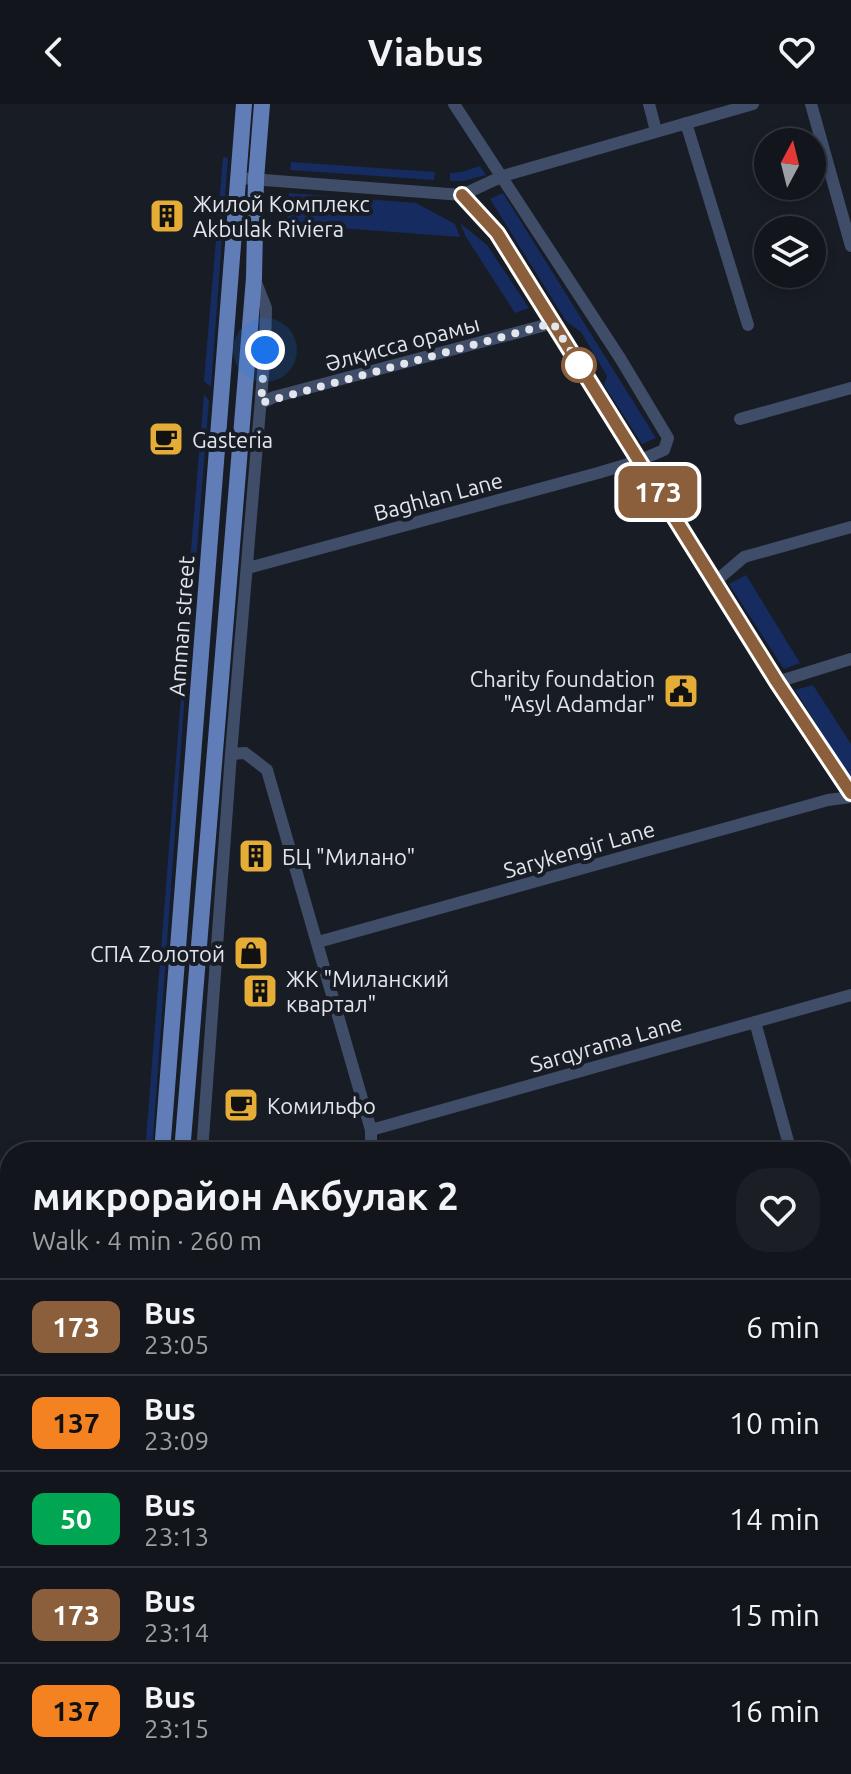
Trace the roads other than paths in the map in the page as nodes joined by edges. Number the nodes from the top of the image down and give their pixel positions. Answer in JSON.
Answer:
{"nodes":[{"id":1,"x":244,"y":104,"type":"edge"},
{"id":2,"x":262,"y":104,"type":"edge"},
{"id":3,"x":454,"y":104,"type":"edge"},
{"id":4,"x":649,"y":104,"type":"edge"},
{"id":5,"x":753,"y":104,"type":"edge"},
{"id":6,"x":811,"y":104,"type":"edge"},
{"id":7,"x":686,"y":123,"type":"junction"},
{"id":8,"x":656,"y":131,"type":"junction"},
{"id":9,"x":503,"y":176,"type":"junction"},
{"id":10,"x":248,"y":179,"type":"junction"},
{"id":11,"x":462,"y":195,"type":"junction"},
{"id":12,"x":851,"y":246,"type":"edge"},
{"id":13,"x":254,"y":278,"type":"junction"},
{"id":14,"x":553,"y":323,"type":"junction"},
{"id":15,"x":748,"y":325,"type":"dead end"},
{"id":16,"x":851,"y":388,"type":"edge"},
{"id":17,"x":261,"y":403,"type":"junction"},
{"id":18,"x":740,"y":419,"type":"dead end"},
{"id":19,"x":638,"y":461,"type":"junction"},
{"id":20,"x":851,"y":527,"type":"edge"},
{"id":21,"x":248,"y":568,"type":"junction"},
{"id":22,"x":716,"y":581,"type":"junction"},
{"id":23,"x":851,"y":659,"type":"edge"},
{"id":24,"x":777,"y":682,"type":"junction"},
{"id":25,"x":231,"y":754,"type":"junction"},
{"id":26,"x":851,"y":795,"type":"edge"},
{"id":27,"x":318,"y":942,"type":"junction"},
{"id":28,"x":851,"y":995,"type":"edge"},
{"id":29,"x":755,"y":1022,"type":"junction"},
{"id":30,"x":371,"y":1130,"type":"junction"},
{"id":31,"x":163,"y":1142,"type":"edge"},
{"id":32,"x":183,"y":1142,"type":"edge"},
{"id":33,"x":203,"y":1142,"type":"edge"},
{"id":34,"x":371,"y":1142,"type":"edge"},
{"id":35,"x":788,"y":1142,"type":"edge"}],
"edges":[{"from":1,"to":10,"type":"main road","name":"Amman street"},
{"from":2,"to":10,"type":"main road","name":"Amman street"},
{"from":3,"to":9,"type":"street"},
{"from":4,"to":8,"type":"street"},
{"from":5,"to":7,"type":"street"},
{"from":6,"to":12,"type":"street"},
{"from":7,"to":8,"type":"street"},
{"from":7,"to":15,"type":"street"},
{"from":8,"to":9,"type":"street"},
{"from":9,"to":11,"type":"street"},
{"from":9,"to":19,"type":"street"},
{"from":10,"to":11,"type":"street"},
{"from":10,"to":13,"type":"main road","name":"Amman street"},
{"from":10,"to":31,"type":"main road","name":"Amman street"},
{"from":11,"to":14,"type":"street"},
{"from":13,"to":17,"type":"street","name":"Amman street"},
{"from":13,"to":32,"type":"main road","name":"Amman street"},
{"from":14,"to":17,"type":"street","name":"Әлқисса орамы"},
{"from":14,"to":19,"type":"street"},
{"from":16,"to":18,"type":"street"},
{"from":17,"to":21,"type":"street","name":"Amman street"},
{"from":19,"to":21,"type":"street","name":"Baghlan Lane"},
{"from":19,"to":22,"type":"street"},
{"from":20,"to":22,"type":"street"},
{"from":21,"to":25,"type":"street","name":"Amman street"},
{"from":22,"to":24,"type":"street"},
{"from":23,"to":24,"type":"street"},
{"from":24,"to":26,"type":"street"},
{"from":25,"to":27,"type":"street"},
{"from":25,"to":33,"type":"street","name":"Amman street"},
{"from":26,"to":27,"type":"street","name":"Sarykengir Lane"},
{"from":27,"to":30,"type":"street"},
{"from":28,"to":29,"type":"street","name":"Sarqyrama Lane"},
{"from":29,"to":30,"type":"street","name":"Sarqyrama Lane"},
{"from":29,"to":35,"type":"street"},
{"from":30,"to":34,"type":"street"}]}
